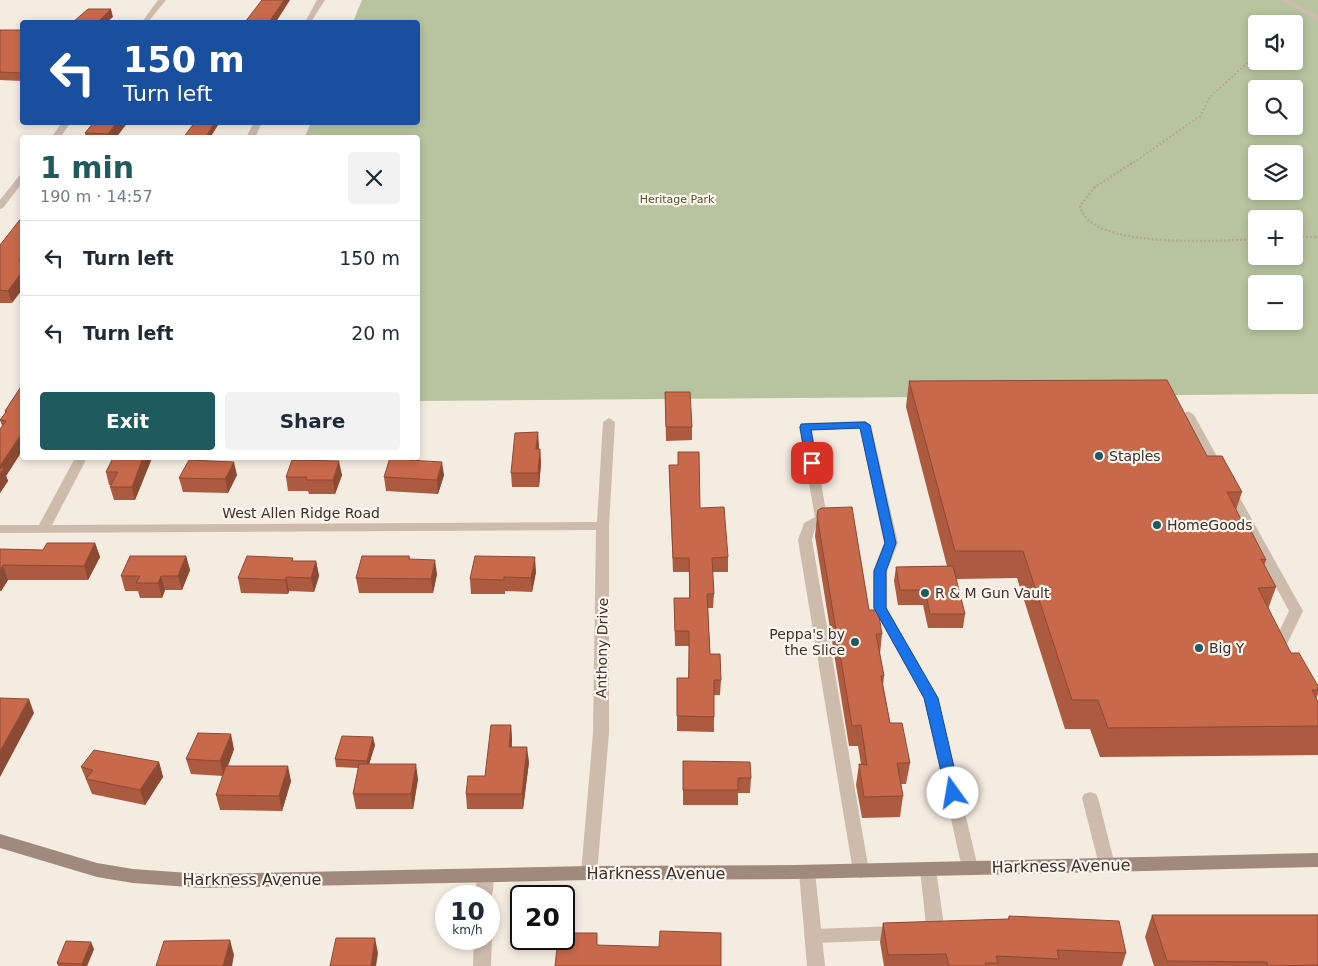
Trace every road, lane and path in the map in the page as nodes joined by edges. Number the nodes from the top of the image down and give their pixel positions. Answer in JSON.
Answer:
{"nodes":[{"id":1,"x":162,"y":0,"type":"edge"},
{"id":2,"x":321,"y":0,"type":"edge"},
{"id":3,"x":1285,"y":0,"type":"edge"},
{"id":4,"x":1318,"y":19,"type":"edge"},
{"id":5,"x":147,"y":20,"type":"edge"},
{"id":6,"x":309,"y":20,"type":"edge"},
{"id":7,"x":1248,"y":63,"type":"edge"},
{"id":8,"x":20,"y":181,"type":"edge"},
{"id":9,"x":0,"y":206,"type":"edge"},
{"id":10,"x":1318,"y":237,"type":"edge"},
{"id":11,"x":1303,"y":238,"type":"edge"},
{"id":12,"x":1248,"y":239,"type":"edge"},
{"id":13,"x":1188,"y":415,"type":"edge"},
{"id":14,"x":609,"y":422,"type":"dead end"},
{"id":15,"x":80,"y":460,"type":"edge"},
{"id":16,"x":603,"y":526,"type":"junction"},
{"id":17,"x":0,"y":528,"type":"edge"},
{"id":18,"x":44,"y":528,"type":"junction"},
{"id":19,"x":1289,"y":665,"type":"edge"},
{"id":20,"x":1090,"y":798,"type":"dead end"},
{"id":21,"x":0,"y":840,"type":"edge"},
{"id":22,"x":1318,"y":860,"type":"edge"},
{"id":23,"x":1108,"y":865,"type":"junction"},
{"id":24,"x":970,"y":868,"type":"junction"},
{"id":25,"x":928,"y":869,"type":"junction"},
{"id":26,"x":861,"y":871,"type":"junction"},
{"id":27,"x":806,"y":872,"type":"junction"},
{"id":28,"x":589,"y":873,"type":"junction"},
{"id":29,"x":485,"y":876,"type":"junction"},
{"id":30,"x":485,"y":885,"type":"edge"},
{"id":31,"x":813,"y":936,"type":"junction"},
{"id":32,"x":483,"y":950,"type":"edge"},
{"id":33,"x":482,"y":966,"type":"edge"},
{"id":34,"x":816,"y":966,"type":"edge"}],
"edges":[{"from":1,"to":5,"type":"street"},
{"from":2,"to":6,"type":"street"},
{"from":3,"to":4,"type":"street"},
{"from":7,"to":12,"type":"path"},
{"from":8,"to":9,"type":"street"},
{"from":10,"to":11,"type":"path"},
{"from":13,"to":19,"type":"street"},
{"from":14,"to":16,"type":"street","name":"Anthony Drive"},
{"from":15,"to":18,"type":"street"},
{"from":16,"to":18,"type":"street","name":"West Allen Ridge Road"},
{"from":16,"to":28,"type":"street","name":"Anthony Drive"},
{"from":17,"to":18,"type":"street","name":"West Allen Ridge Road"},
{"from":20,"to":23,"type":"street"},
{"from":21,"to":29,"type":"main road","name":"Harkness Avenue"},
{"from":22,"to":23,"type":"main road","name":"Harkness Avenue"},
{"from":23,"to":24,"type":"main road","name":"Harkness Avenue"},
{"from":24,"to":25,"type":"main road","name":"Harkness Avenue"},
{"from":24,"to":26,"type":"street"},
{"from":25,"to":26,"type":"main road","name":"Harkness Avenue"},
{"from":25,"to":31,"type":"street"},
{"from":26,"to":27,"type":"main road","name":"Harkness Avenue"},
{"from":27,"to":28,"type":"main road","name":"Harkness Avenue"},
{"from":27,"to":31,"type":"street"},
{"from":28,"to":29,"type":"main road","name":"Harkness Avenue"},
{"from":29,"to":30,"type":"street"},
{"from":31,"to":34,"type":"street"},
{"from":32,"to":33,"type":"street"}]}
